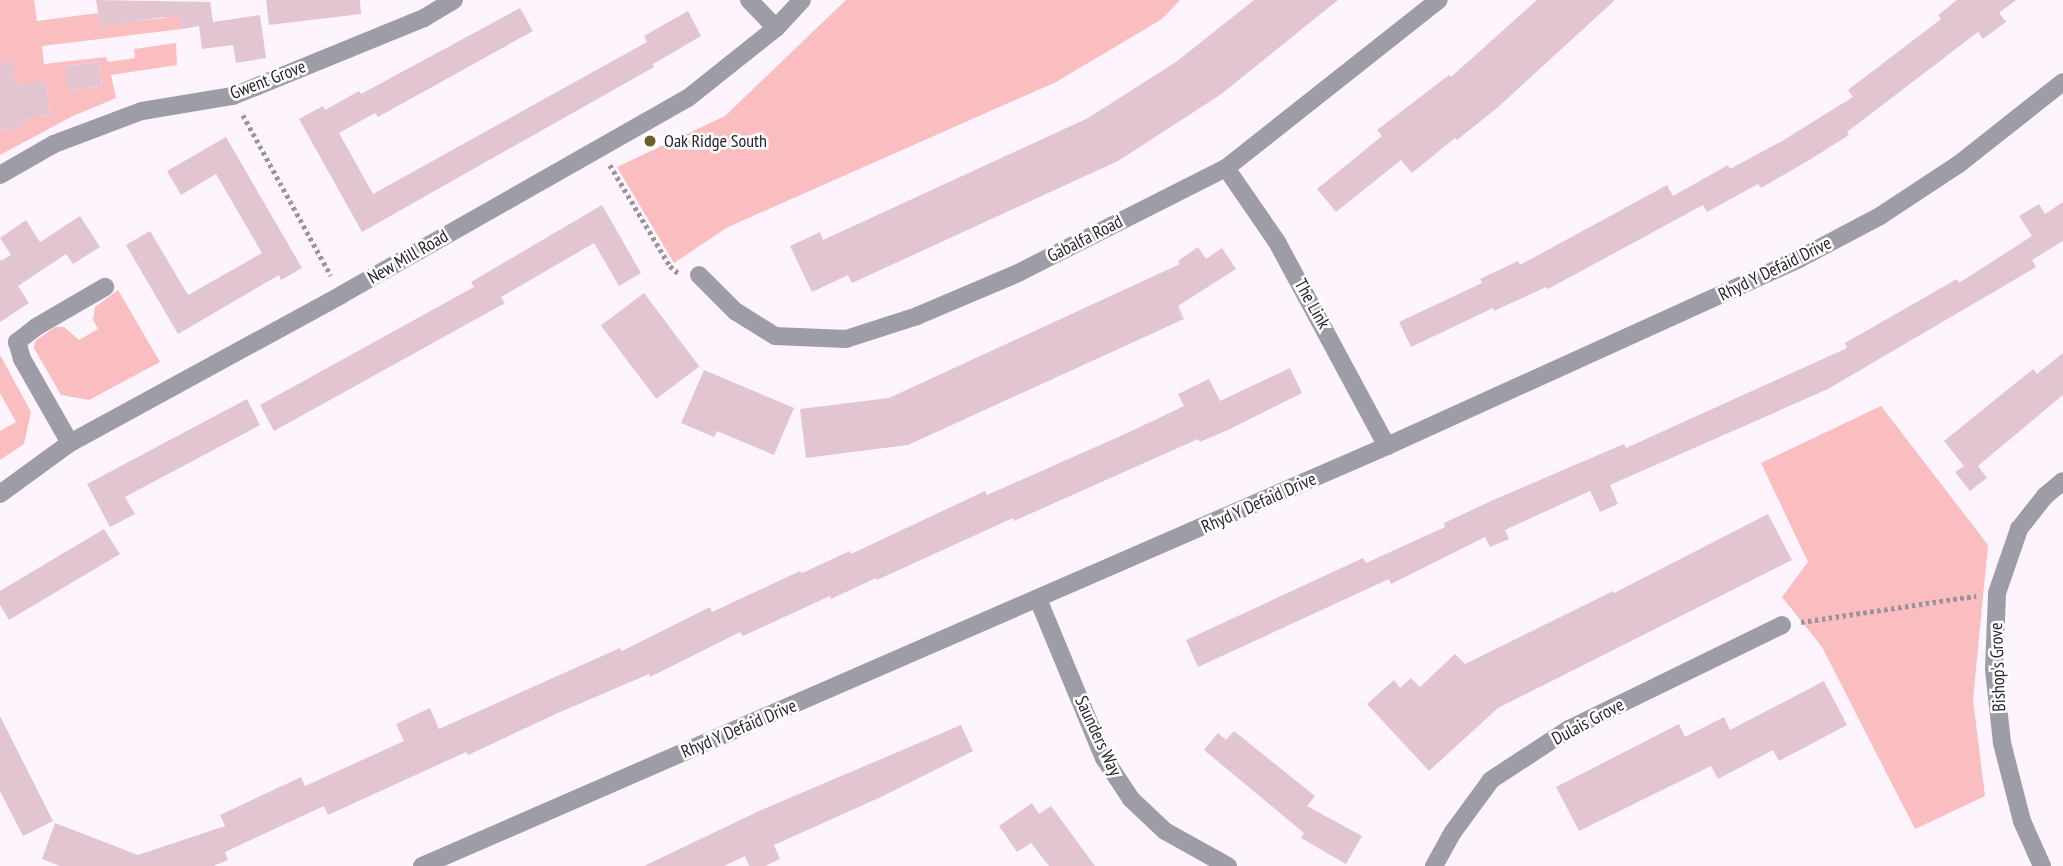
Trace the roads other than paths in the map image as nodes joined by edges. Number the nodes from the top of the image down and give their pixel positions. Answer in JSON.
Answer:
{"nodes":[{"id":1,"x":454,"y":0,"type":"edge"},
{"id":2,"x":749,"y":0,"type":"edge"},
{"id":3,"x":802,"y":0,"type":"edge"},
{"id":4,"x":1439,"y":0,"type":"edge"},
{"id":5,"x":776,"y":28,"type":"junction"},
{"id":6,"x":2063,"y":82,"type":"edge"},
{"id":7,"x":1226,"y":168,"type":"junction"},
{"id":8,"x":0,"y":175,"type":"edge"},
{"id":9,"x":699,"y":275,"type":"dead end"},
{"id":10,"x":105,"y":287,"type":"dead end"},
{"id":11,"x":69,"y":443,"type":"junction"},
{"id":12,"x":1387,"y":446,"type":"junction"},
{"id":13,"x":2063,"y":481,"type":"edge"},
{"id":14,"x":0,"y":494,"type":"edge"},
{"id":15,"x":1038,"y":599,"type":"junction"},
{"id":16,"x":1782,"y":625,"type":"road end"},
{"id":17,"x":422,"y":866,"type":"edge"},
{"id":18,"x":1228,"y":866,"type":"edge"},
{"id":19,"x":1434,"y":866,"type":"edge"},
{"id":20,"x":2042,"y":866,"type":"edge"}],
"edges":[{"from":1,"to":8,"type":"street","name":"Gwent Grove"},
{"from":2,"to":5,"type":"street"},
{"from":3,"to":5,"type":"street","name":"New Mill Road"},
{"from":4,"to":7,"type":"street","name":"Gabalfa Road"},
{"from":5,"to":11,"type":"street","name":"New Mill Road"},
{"from":6,"to":12,"type":"street","name":"Rhyd Y Defaid Drive"},
{"from":7,"to":9,"type":"street","name":"Gabalfa Road"},
{"from":7,"to":12,"type":"street","name":"The Link"},
{"from":10,"to":11,"type":"street"},
{"from":11,"to":14,"type":"street","name":"New Mill Road"},
{"from":12,"to":15,"type":"street","name":"Rhyd Y Defaid Drive"},
{"from":13,"to":20,"type":"street","name":"Bishop's Grove"},
{"from":15,"to":17,"type":"street","name":"Rhyd Y Defaid Drive"},
{"from":15,"to":18,"type":"street","name":"Saunders Way"},
{"from":16,"to":19,"type":"street","name":"Dulais Grove"}]}
